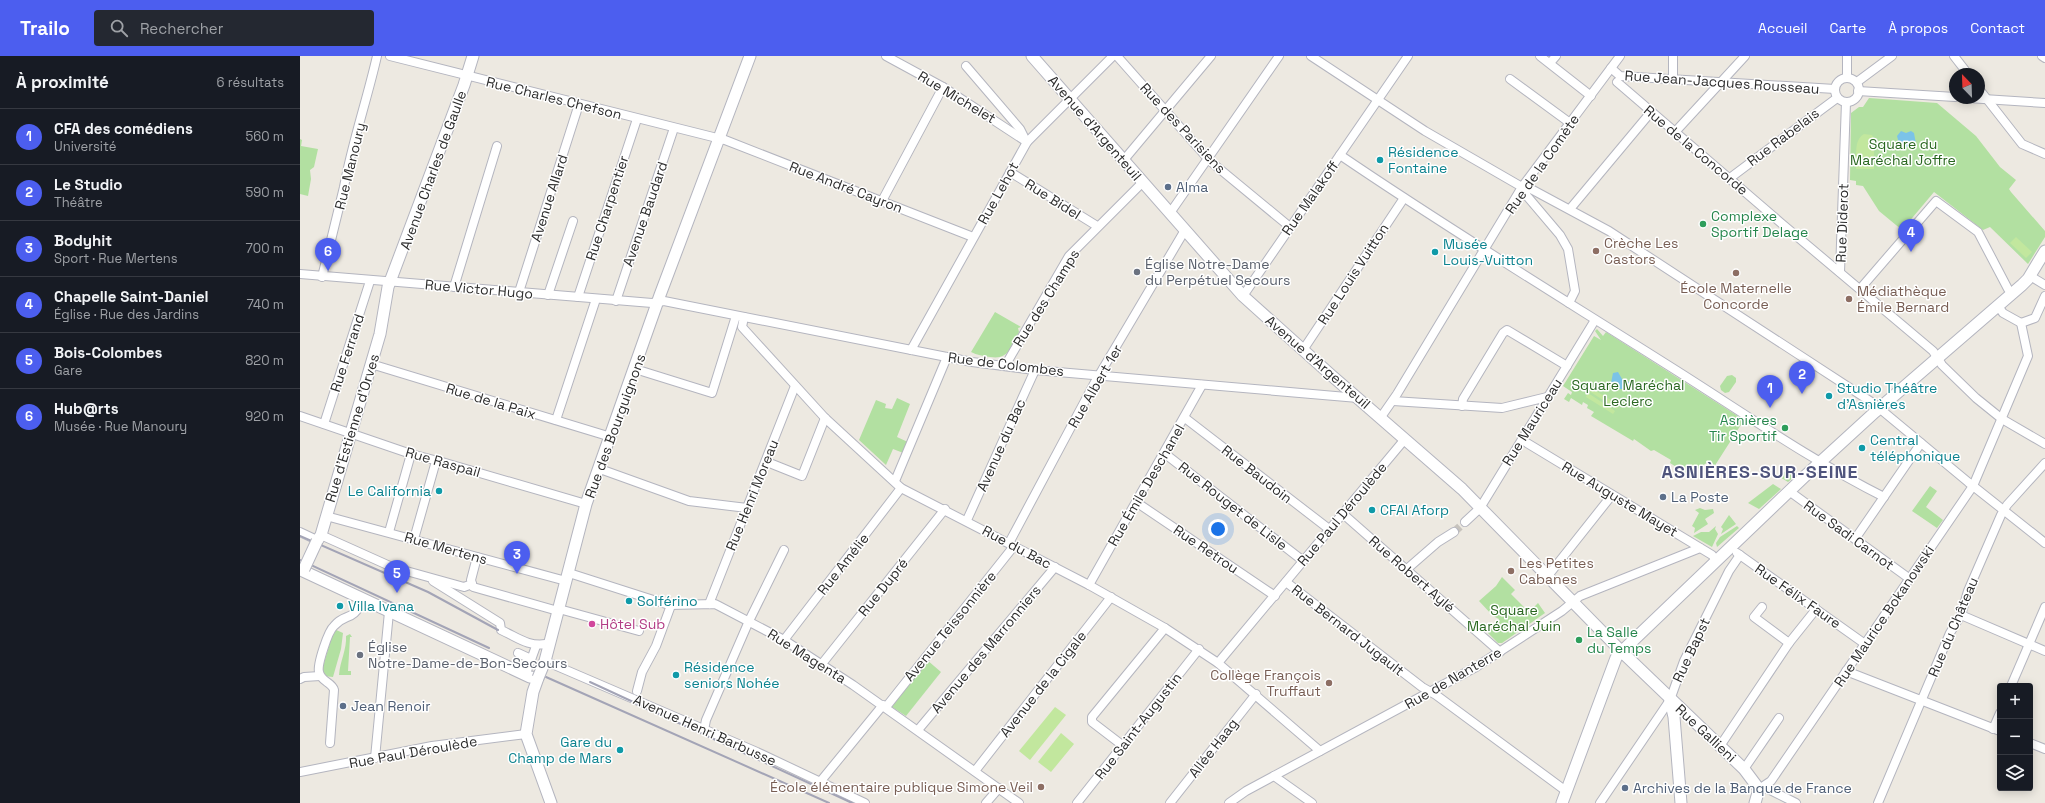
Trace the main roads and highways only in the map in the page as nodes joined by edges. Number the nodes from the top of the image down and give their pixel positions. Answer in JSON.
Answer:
{"nodes":[{"id":1,"x":473,"y":56,"type":"edge"},
{"id":2,"x":750,"y":56,"type":"edge"},
{"id":3,"x":1032,"y":56,"type":"edge"},
{"id":4,"x":2045,"y":251,"type":"edge"},
{"id":5,"x":390,"y":282,"type":"joint"},
{"id":6,"x":303,"y":570,"type":"edge"},
{"id":7,"x":1622,"y":652,"type":"junction"},
{"id":8,"x":533,"y":678,"type":"junction"},
{"id":9,"x":1670,"y":700,"type":"junction"},
{"id":10,"x":551,"y":803,"type":"edge"},
{"id":11,"x":1562,"y":803,"type":"edge"},
{"id":12,"x":1681,"y":803,"type":"edge"},
{"id":13,"x":1755,"y":803,"type":"edge"}],
"edges":[{"from":1,"to":5,"type":"main road","name":"Avenue Charles de Gaulle"},
{"from":2,"to":8,"type":"main road","name":"Rue des Bourguignons","bridge":true},
{"from":3,"to":7,"type":"main road","name":"Avenue d'Argenteuil"},
{"from":4,"to":7,"type":"main road"},
{"from":5,"to":6,"type":"main road","name":"Rue d'Estienne d'Orves","bridge":true},
{"from":6,"to":8,"type":"main road"},
{"from":7,"to":9,"type":"main road","name":"Rue Gallieni"},
{"from":7,"to":11,"type":"main road"},
{"from":8,"to":10,"type":"main road","name":"Rue des Bourguignons"},
{"from":9,"to":12,"type":"main road"},
{"from":9,"to":13,"type":"main road","name":"Rue Gallieni"}]}
